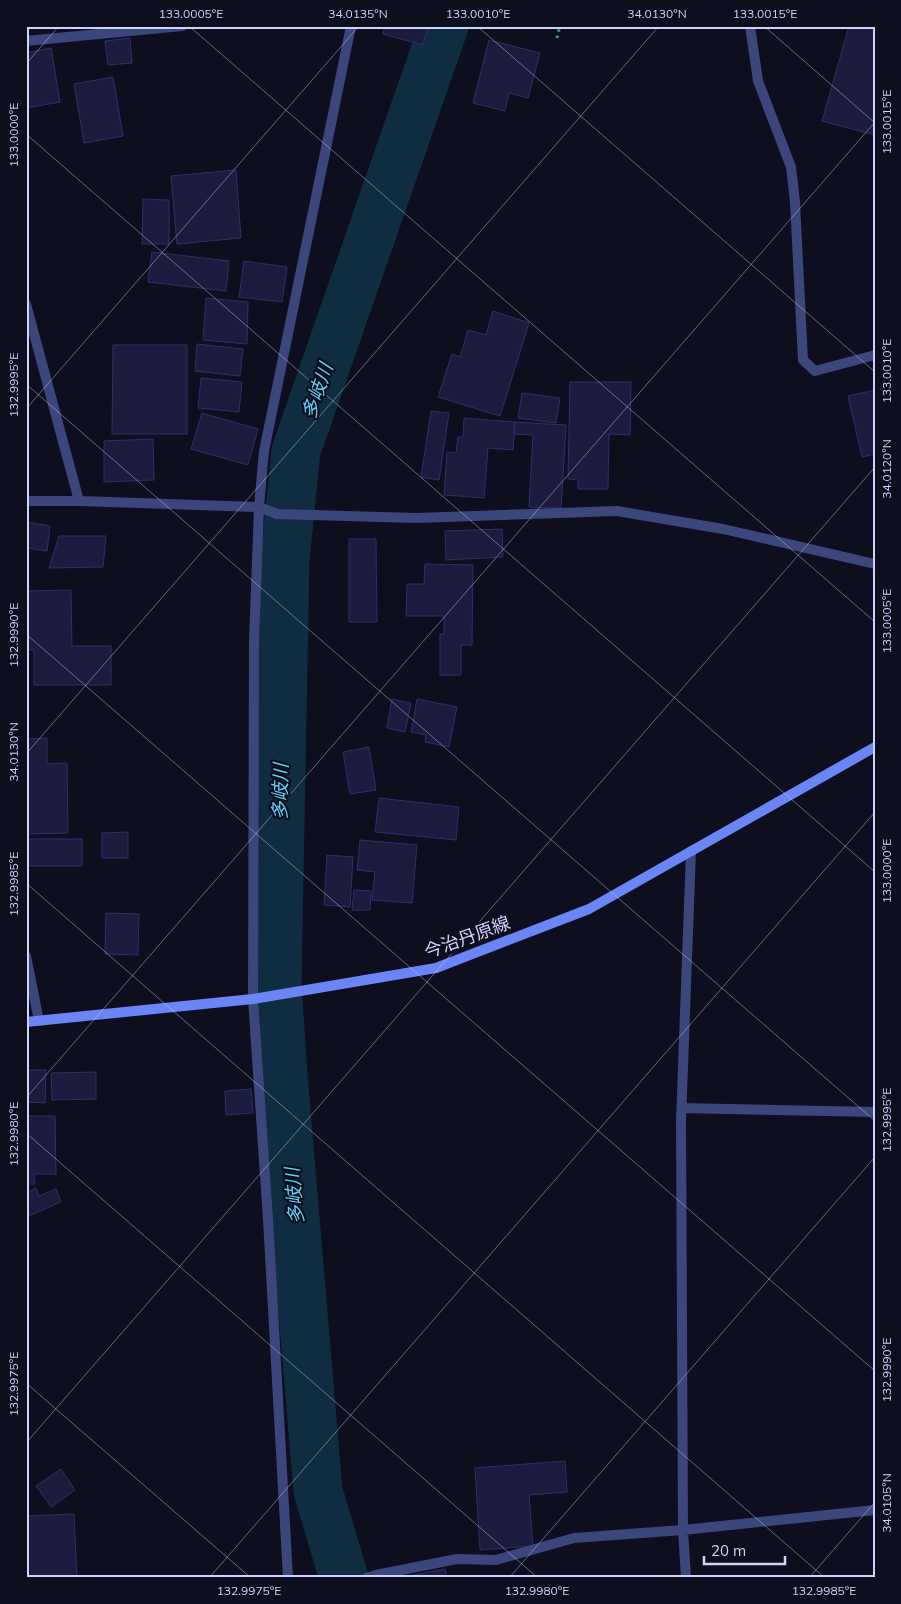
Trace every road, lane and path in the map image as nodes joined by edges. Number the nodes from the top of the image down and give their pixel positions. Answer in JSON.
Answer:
{"nodes":[{"id":1,"x":182,"y":26,"type":"edge"},
{"id":2,"x":351,"y":26,"type":"edge"},
{"id":3,"x":560,"y":26,"type":"edge"},
{"id":4,"x":750,"y":26,"type":"edge"},
{"id":5,"x":558,"y":38,"type":"dead end"},
{"id":6,"x":26,"y":41,"type":"edge"},
{"id":7,"x":26,"y":304,"type":"edge"},
{"id":8,"x":875,"y":355,"type":"edge"},
{"id":9,"x":26,"y":501,"type":"edge"},
{"id":10,"x":79,"y":501,"type":"junction"},
{"id":11,"x":259,"y":507,"type":"junction"},
{"id":12,"x":875,"y":564,"type":"edge"},
{"id":13,"x":875,"y":747,"type":"edge"},
{"id":14,"x":691,"y":851,"type":"junction"},
{"id":15,"x":26,"y":956,"type":"edge"},
{"id":16,"x":253,"y":999,"type":"junction"},
{"id":17,"x":39,"y":1021,"type":"junction"},
{"id":18,"x":26,"y":1022,"type":"edge"},
{"id":19,"x":682,"y":1108,"type":"junction"},
{"id":20,"x":875,"y":1112,"type":"edge"},
{"id":21,"x":875,"y":1510,"type":"edge"},
{"id":22,"x":683,"y":1530,"type":"junction"},
{"id":23,"x":373,"y":1577,"type":"edge"},
{"id":24,"x":288,"y":1578,"type":"edge"},
{"id":25,"x":686,"y":1578,"type":"edge"}],
"edges":[{"from":1,"to":6,"type":"street"},
{"from":2,"to":11,"type":"street"},
{"from":3,"to":5,"type":"path"},
{"from":4,"to":8,"type":"street"},
{"from":7,"to":10,"type":"street"},
{"from":9,"to":10,"type":"street"},
{"from":10,"to":11,"type":"street"},
{"from":11,"to":12,"type":"street"},
{"from":11,"to":16,"type":"street"},
{"from":13,"to":14,"type":"main road","name":"今治丹原線"},
{"from":14,"to":16,"type":"main road","name":"今治丹原線"},
{"from":14,"to":19,"type":"street"},
{"from":15,"to":17,"type":"street"},
{"from":16,"to":17,"type":"main road","name":"今治丹原線"},
{"from":16,"to":24,"type":"street"},
{"from":17,"to":18,"type":"main road","name":"今治丹原線"},
{"from":19,"to":20,"type":"street"},
{"from":19,"to":22,"type":"street"},
{"from":21,"to":22,"type":"street"},
{"from":22,"to":23,"type":"street"},
{"from":22,"to":25,"type":"street"}]}
